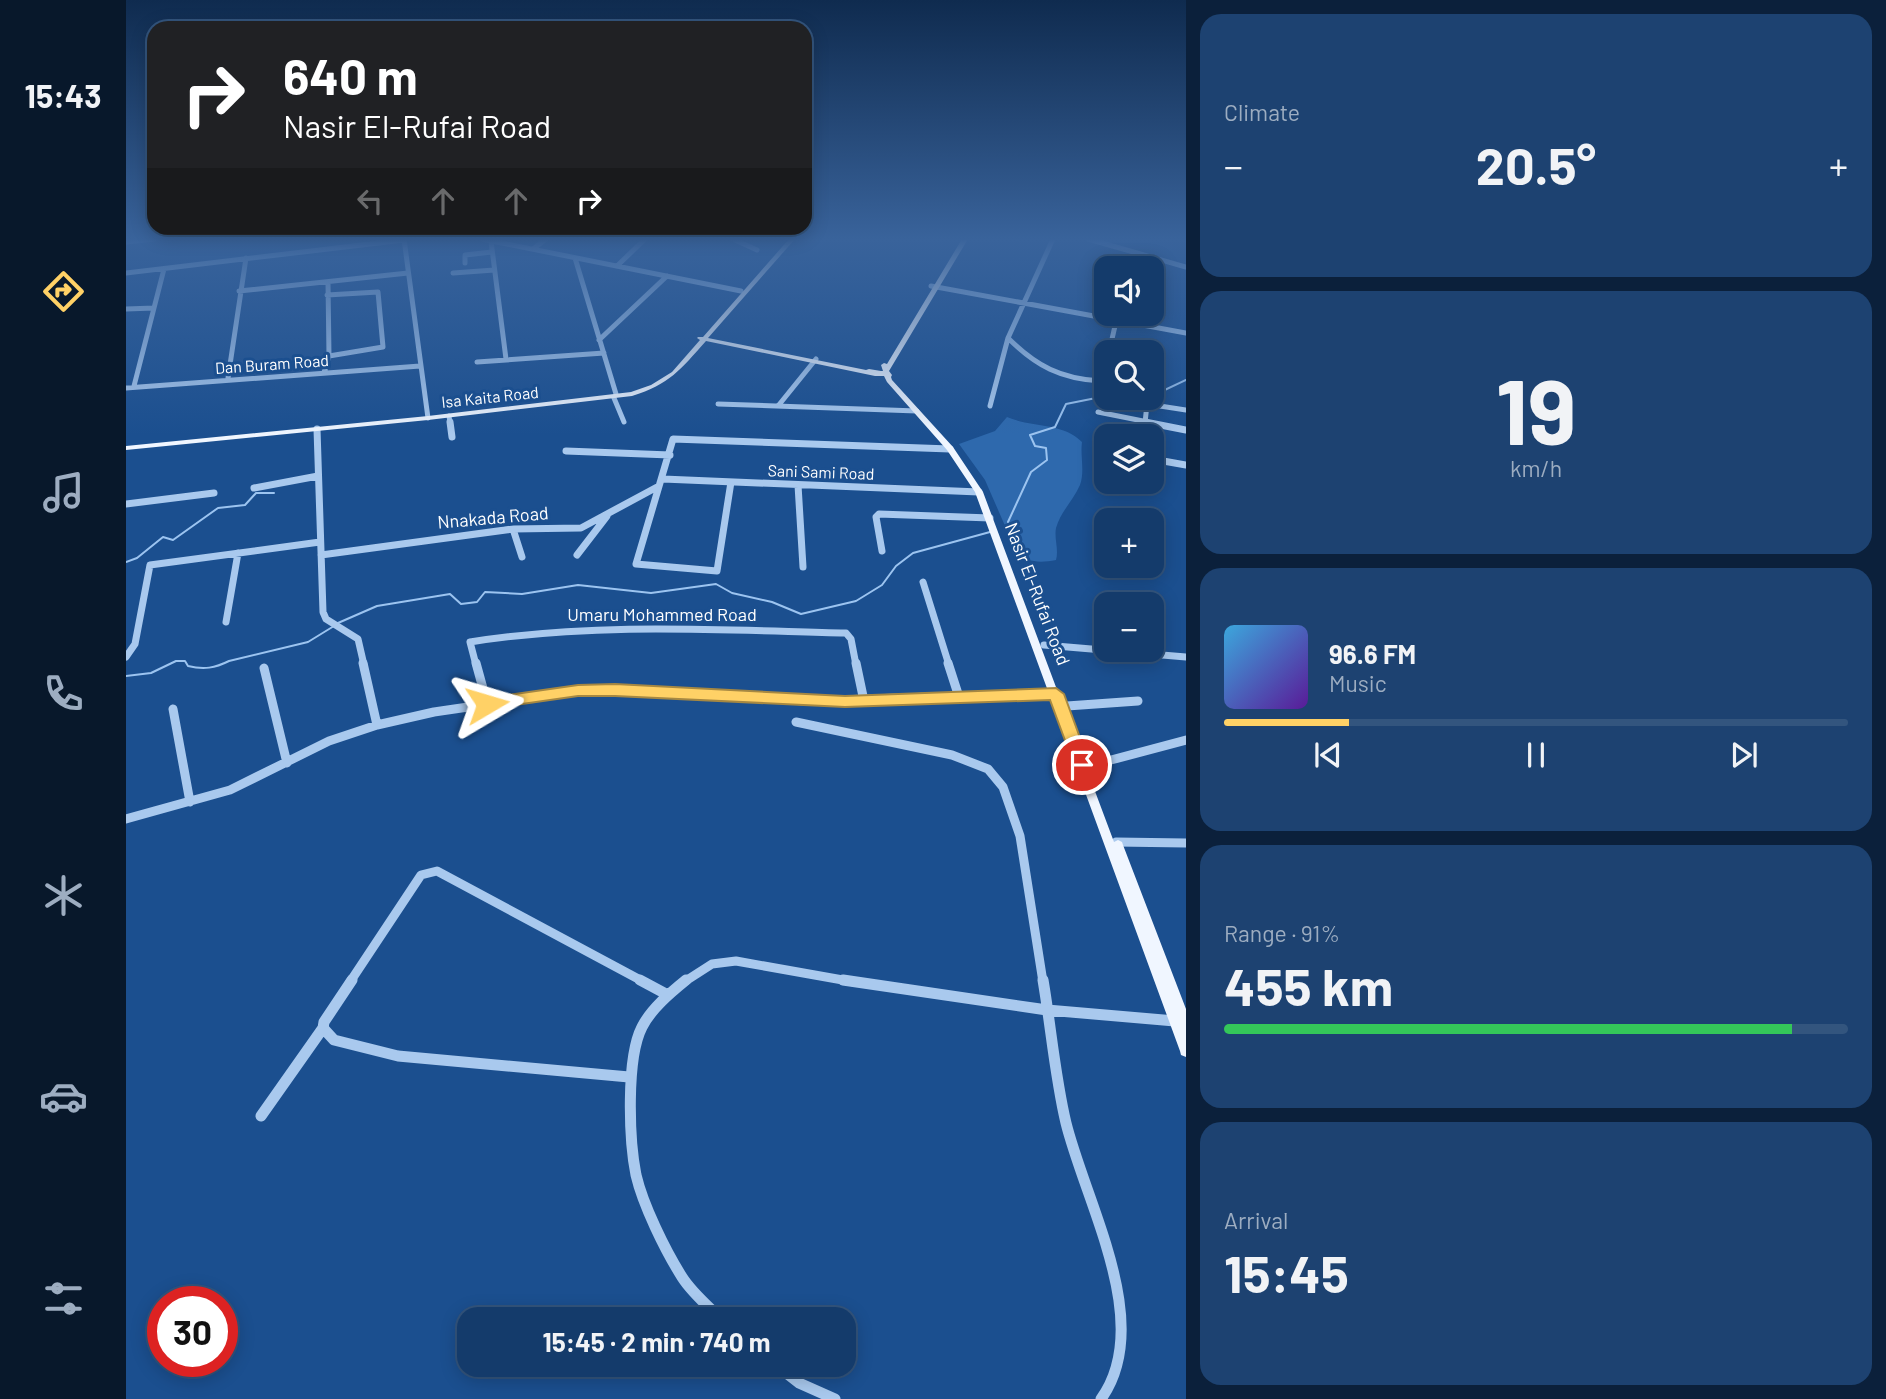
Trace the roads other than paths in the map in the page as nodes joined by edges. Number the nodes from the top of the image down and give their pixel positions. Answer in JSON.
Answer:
{"nodes":[{"id":1,"x":237,"y":304,"type":"edge"},
{"id":2,"x":327,"y":304,"type":"edge"},
{"id":3,"x":379,"y":304,"type":"edge"},
{"id":4,"x":412,"y":304,"type":"edge"},
{"id":5,"x":499,"y":304,"type":"edge"},
{"id":6,"x":589,"y":304,"type":"edge"},
{"id":7,"x":637,"y":304,"type":"edge"},
{"id":8,"x":730,"y":304,"type":"edge"},
{"id":9,"x":735,"y":304,"type":"edge"},
{"id":10,"x":923,"y":304,"type":"edge"},
{"id":11,"x":1022,"y":304,"type":"edge"},
{"id":12,"x":1030,"y":304,"type":"edge"},
{"id":13,"x":154,"y":307,"type":"joint"},
{"id":14,"x":126,"y":310,"type":"edge"},
{"id":15,"x":1094,"y":316,"type":"edge"},
{"id":16,"x":1148,"y":326,"type":"edge"},
{"id":17,"x":713,"y":330,"type":"junction"},
{"id":18,"x":1186,"y":333,"type":"edge"},
{"id":19,"x":703,"y":338,"type":"junction"},
{"id":20,"x":1007,"y":338,"type":"junction"},
{"id":21,"x":599,"y":340,"type":"junction"},
{"id":22,"x":718,"y":340,"type":"junction"},
{"id":23,"x":604,"y":353,"type":"junction"},
{"id":24,"x":328,"y":356,"type":"junction"},
{"id":25,"x":506,"y":359,"type":"junction"},
{"id":26,"x":815,"y":361,"type":"junction"},
{"id":27,"x":477,"y":362,"type":"dead end"},
{"id":28,"x":420,"y":366,"type":"junction"},
{"id":29,"x":886,"y":368,"type":"junction"},
{"id":30,"x":872,"y":372,"type":"junction"},
{"id":31,"x":324,"y":373,"type":"junction"},
{"id":32,"x":228,"y":378,"type":"junction"},
{"id":33,"x":892,"y":380,"type":"junction"},
{"id":34,"x":1094,"y":380,"type":"edge"},
{"id":35,"x":134,"y":386,"type":"junction"},
{"id":36,"x":126,"y":388,"type":"edge"},
{"id":37,"x":615,"y":396,"type":"junction"},
{"id":38,"x":718,"y":404,"type":"dead end"},
{"id":39,"x":778,"y":406,"type":"junction"},
{"id":40,"x":990,"y":406,"type":"dead end"},
{"id":41,"x":1186,"y":410,"type":"edge"},
{"id":42,"x":917,"y":411,"type":"junction"},
{"id":43,"x":1098,"y":412,"type":"dead end"},
{"id":44,"x":428,"y":416,"type":"junction"},
{"id":45,"x":449,"y":416,"type":"junction"},
{"id":46,"x":1143,"y":421,"type":"junction"},
{"id":47,"x":624,"y":422,"type":"dead end"},
{"id":48,"x":317,"y":429,"type":"junction"},
{"id":49,"x":1186,"y":430,"type":"edge"},
{"id":50,"x":452,"y":437,"type":"dead end"},
{"id":51,"x":166,"y":443,"type":"junction"},
{"id":52,"x":126,"y":447,"type":"edge"},
{"id":53,"x":950,"y":449,"type":"junction"},
{"id":54,"x":566,"y":451,"type":"dead end"},
{"id":55,"x":670,"y":455,"type":"junction"},
{"id":56,"x":1164,"y":461,"type":"edge"},
{"id":57,"x":1186,"y":465,"type":"edge"},
{"id":58,"x":318,"y":476,"type":"junction"},
{"id":59,"x":661,"y":482,"type":"junction"},
{"id":60,"x":731,"y":482,"type":"junction"},
{"id":61,"x":798,"y":485,"type":"junction"},
{"id":62,"x":254,"y":488,"type":"dead end"},
{"id":63,"x":979,"y":492,"type":"junction"},
{"id":64,"x":214,"y":493,"type":"dead end"},
{"id":65,"x":126,"y":504,"type":"edge"},
{"id":66,"x":610,"y":512,"type":"junction"},
{"id":67,"x":990,"y":518,"type":"junction"},
{"id":68,"x":513,"y":529,"type":"junction"},
{"id":69,"x":320,"y":542,"type":"junction"},
{"id":70,"x":882,"y":551,"type":"dead end"},
{"id":71,"x":237,"y":553,"type":"junction"},
{"id":72,"x":1007,"y":554,"type":"junction"},
{"id":73,"x":321,"y":555,"type":"junction"},
{"id":74,"x":577,"y":555,"type":"dead end"},
{"id":75,"x":522,"y":556,"type":"dead end"},
{"id":76,"x":803,"y":566,"type":"dead end"},
{"id":77,"x":923,"y":582,"type":"dead end"},
{"id":78,"x":226,"y":622,"type":"dead end"},
{"id":79,"x":1044,"y":645,"type":"junction"},
{"id":80,"x":126,"y":657,"type":"edge"},
{"id":81,"x":1186,"y":657,"type":"edge"},
{"id":82,"x":264,"y":668,"type":"dead end"},
{"id":83,"x":1056,"y":694,"type":"junction"},
{"id":84,"x":959,"y":697,"type":"junction"},
{"id":85,"x":864,"y":701,"type":"junction"},
{"id":86,"x":1138,"y":701,"type":"dead end"},
{"id":87,"x":487,"y":704,"type":"junction"},
{"id":88,"x":1067,"y":706,"type":"junction"},
{"id":89,"x":173,"y":709,"type":"dead end"},
{"id":90,"x":796,"y":722,"type":"dead end"},
{"id":91,"x":377,"y":725,"type":"junction"},
{"id":92,"x":1186,"y":740,"type":"edge"},
{"id":93,"x":287,"y":763,"type":"junction"},
{"id":94,"x":1086,"y":763,"type":"junction"},
{"id":95,"x":190,"y":802,"type":"junction"},
{"id":96,"x":126,"y":819,"type":"edge"},
{"id":97,"x":1116,"y":842,"type":"junction"},
{"id":98,"x":1186,"y":843,"type":"edge"},
{"id":99,"x":1131,"y":891,"type":"junction"},
{"id":100,"x":668,"y":995,"type":"junction"},
{"id":101,"x":1047,"y":1010,"type":"junction"},
{"id":102,"x":1182,"y":1018,"type":"edge"},
{"id":103,"x":323,"y":1028,"type":"junction"},
{"id":104,"x":1186,"y":1051,"type":"edge"},
{"id":105,"x":629,"y":1077,"type":"junction"},
{"id":106,"x":261,"y":1116,"type":"dead end"},
{"id":107,"x":710,"y":1307,"type":"edge"},
{"id":108,"x":791,"y":1377,"type":"edge"},
{"id":109,"x":835,"y":1399,"type":"edge"},
{"id":110,"x":1101,"y":1399,"type":"edge"}],
"edges":[{"from":1,"to":32,"type":"street"},
{"from":2,"to":24,"type":"street"},
{"from":3,"to":24,"type":"street"},
{"from":4,"to":28,"type":"street"},
{"from":5,"to":25,"type":"street"},
{"from":6,"to":21,"type":"street"},
{"from":7,"to":21,"type":"street"},
{"from":8,"to":19,"type":"main road","name":"Isa Kaita Road"},
{"from":9,"to":17,"type":"main road","name":"Isa Kaita Road"},
{"from":10,"to":29,"type":"main road"},
{"from":11,"to":20,"type":"street"},
{"from":12,"to":15,"type":"street"},
{"from":13,"to":14,"type":"street"},
{"from":13,"to":35,"type":"street"},
{"from":16,"to":18,"type":"street"},
{"from":17,"to":19,"type":"main road","name":"Isa Kaita Road"},
{"from":17,"to":22,"type":"main road"},
{"from":19,"to":22,"type":"main road"},
{"from":19,"to":37,"type":"main road","name":"Isa Kaita Road"},
{"from":20,"to":34,"type":"street"},
{"from":20,"to":40,"type":"street"},
{"from":21,"to":23,"type":"street"},
{"from":22,"to":26,"type":"main road"},
{"from":23,"to":25,"type":"street"},
{"from":23,"to":37,"type":"street"},
{"from":24,"to":31,"type":"street"},
{"from":25,"to":27,"type":"street"},
{"from":26,"to":30,"type":"main road"},
{"from":26,"to":39,"type":"street"},
{"from":28,"to":31,"type":"street","name":"Dan Buram Road"},
{"from":28,"to":44,"type":"street"},
{"from":29,"to":30,"type":"main road"},
{"from":29,"to":33,"type":"main road","name":"Nasir El-Rufai Road"},
{"from":30,"to":33,"type":"main road"},
{"from":31,"to":32,"type":"street","name":"Dan Buram Road"},
{"from":32,"to":35,"type":"street","name":"Dan Buram Road"},
{"from":33,"to":42,"type":"main road","name":"Nasir El-Rufai Road"},
{"from":33,"to":72,"type":"main road","name":"Nasir El-Rufai Road"},
{"from":35,"to":36,"type":"street","name":"Dan Buram Road"},
{"from":37,"to":44,"type":"main road","name":"Isa Kaita Road"},
{"from":37,"to":45,"type":"main road","name":"Isa Kaita Road"},
{"from":37,"to":47,"type":"street"},
{"from":38,"to":39,"type":"street"},
{"from":39,"to":42,"type":"street"},
{"from":41,"to":46,"type":"street"},
{"from":42,"to":53,"type":"main road","name":"Nasir El-Rufai Road"},
{"from":43,"to":46,"type":"street"},
{"from":44,"to":45,"type":"main road","name":"Isa Kaita Road"},
{"from":44,"to":48,"type":"main road","name":"Isa Kaita Road"},
{"from":44,"to":51,"type":"main road","name":"Isa Kaita Road"},
{"from":45,"to":50,"type":"street"},
{"from":46,"to":49,"type":"street"},
{"from":48,"to":51,"type":"main road","name":"Isa Kaita Road"},
{"from":48,"to":58,"type":"street"},
{"from":51,"to":52,"type":"main road","name":"Isa Kaita Road"},
{"from":53,"to":55,"type":"street"},
{"from":53,"to":63,"type":"main road","name":"Nasir El-Rufai Road"},
{"from":54,"to":55,"type":"street"},
{"from":55,"to":59,"type":"street"},
{"from":56,"to":57,"type":"street"},
{"from":58,"to":62,"type":"street"},
{"from":58,"to":69,"type":"street"},
{"from":59,"to":60,"type":"street","name":"Sani Sami Road"},
{"from":59,"to":60,"type":"street"},
{"from":59,"to":66,"type":"street","name":"Nnakada Road"},
{"from":60,"to":61,"type":"street","name":"Sani Sami Road"},
{"from":61,"to":63,"type":"street","name":"Sani Sami Road"},
{"from":61,"to":76,"type":"street"},
{"from":63,"to":67,"type":"main road","name":"Nasir El-Rufai Road"},
{"from":64,"to":65,"type":"street"},
{"from":66,"to":68,"type":"street","name":"Nnakada Road"},
{"from":66,"to":74,"type":"street"},
{"from":67,"to":70,"type":"street"},
{"from":67,"to":72,"type":"main road","name":"Nasir El-Rufai Road"},
{"from":68,"to":73,"type":"street","name":"Nnakada Road"},
{"from":68,"to":75,"type":"street"},
{"from":69,"to":71,"type":"street"},
{"from":69,"to":73,"type":"street"},
{"from":71,"to":78,"type":"street"},
{"from":71,"to":80,"type":"street"},
{"from":72,"to":79,"type":"main road","name":"Nasir El-Rufai Road"},
{"from":72,"to":83,"type":"main road","name":"Nasir El-Rufai Road"},
{"from":73,"to":91,"type":"street"},
{"from":77,"to":84,"type":"street"},
{"from":79,"to":81,"type":"street"},
{"from":79,"to":88,"type":"main road","name":"Nasir El-Rufai Road"},
{"from":82,"to":93,"type":"street"},
{"from":83,"to":84,"type":"street"},
{"from":83,"to":94,"type":"main road","name":"Nasir El-Rufai Road"},
{"from":84,"to":85,"type":"street"},
{"from":85,"to":87,"type":"street"},
{"from":85,"to":87,"type":"street","name":"Umaru Mohammed Road"},
{"from":86,"to":88,"type":"street"},
{"from":87,"to":91,"type":"street"},
{"from":88,"to":94,"type":"main road","name":"Nasir El-Rufai Road"},
{"from":89,"to":95,"type":"street"},
{"from":90,"to":101,"type":"street"},
{"from":91,"to":93,"type":"street"},
{"from":92,"to":94,"type":"street"},
{"from":93,"to":95,"type":"street"},
{"from":94,"to":97,"type":"main road","name":"Nasir El-Rufai Road"},
{"from":94,"to":99,"type":"main road","name":"Nasir El-Rufai Road"},
{"from":95,"to":96,"type":"street"},
{"from":97,"to":98,"type":"street"},
{"from":97,"to":99,"type":"main road","name":"Nasir El-Rufai Road"},
{"from":99,"to":102,"type":"main road","name":"Nasir El-Rufai Road"},
{"from":100,"to":101,"type":"street"},
{"from":100,"to":103,"type":"street"},
{"from":100,"to":105,"type":"street"},
{"from":101,"to":102,"type":"street"},
{"from":101,"to":110,"type":"street"},
{"from":102,"to":104,"type":"main road","name":"Nasir El-Rufai Road"},
{"from":103,"to":105,"type":"street"},
{"from":103,"to":106,"type":"street"},
{"from":105,"to":107,"type":"street"},
{"from":108,"to":109,"type":"street"}]}
